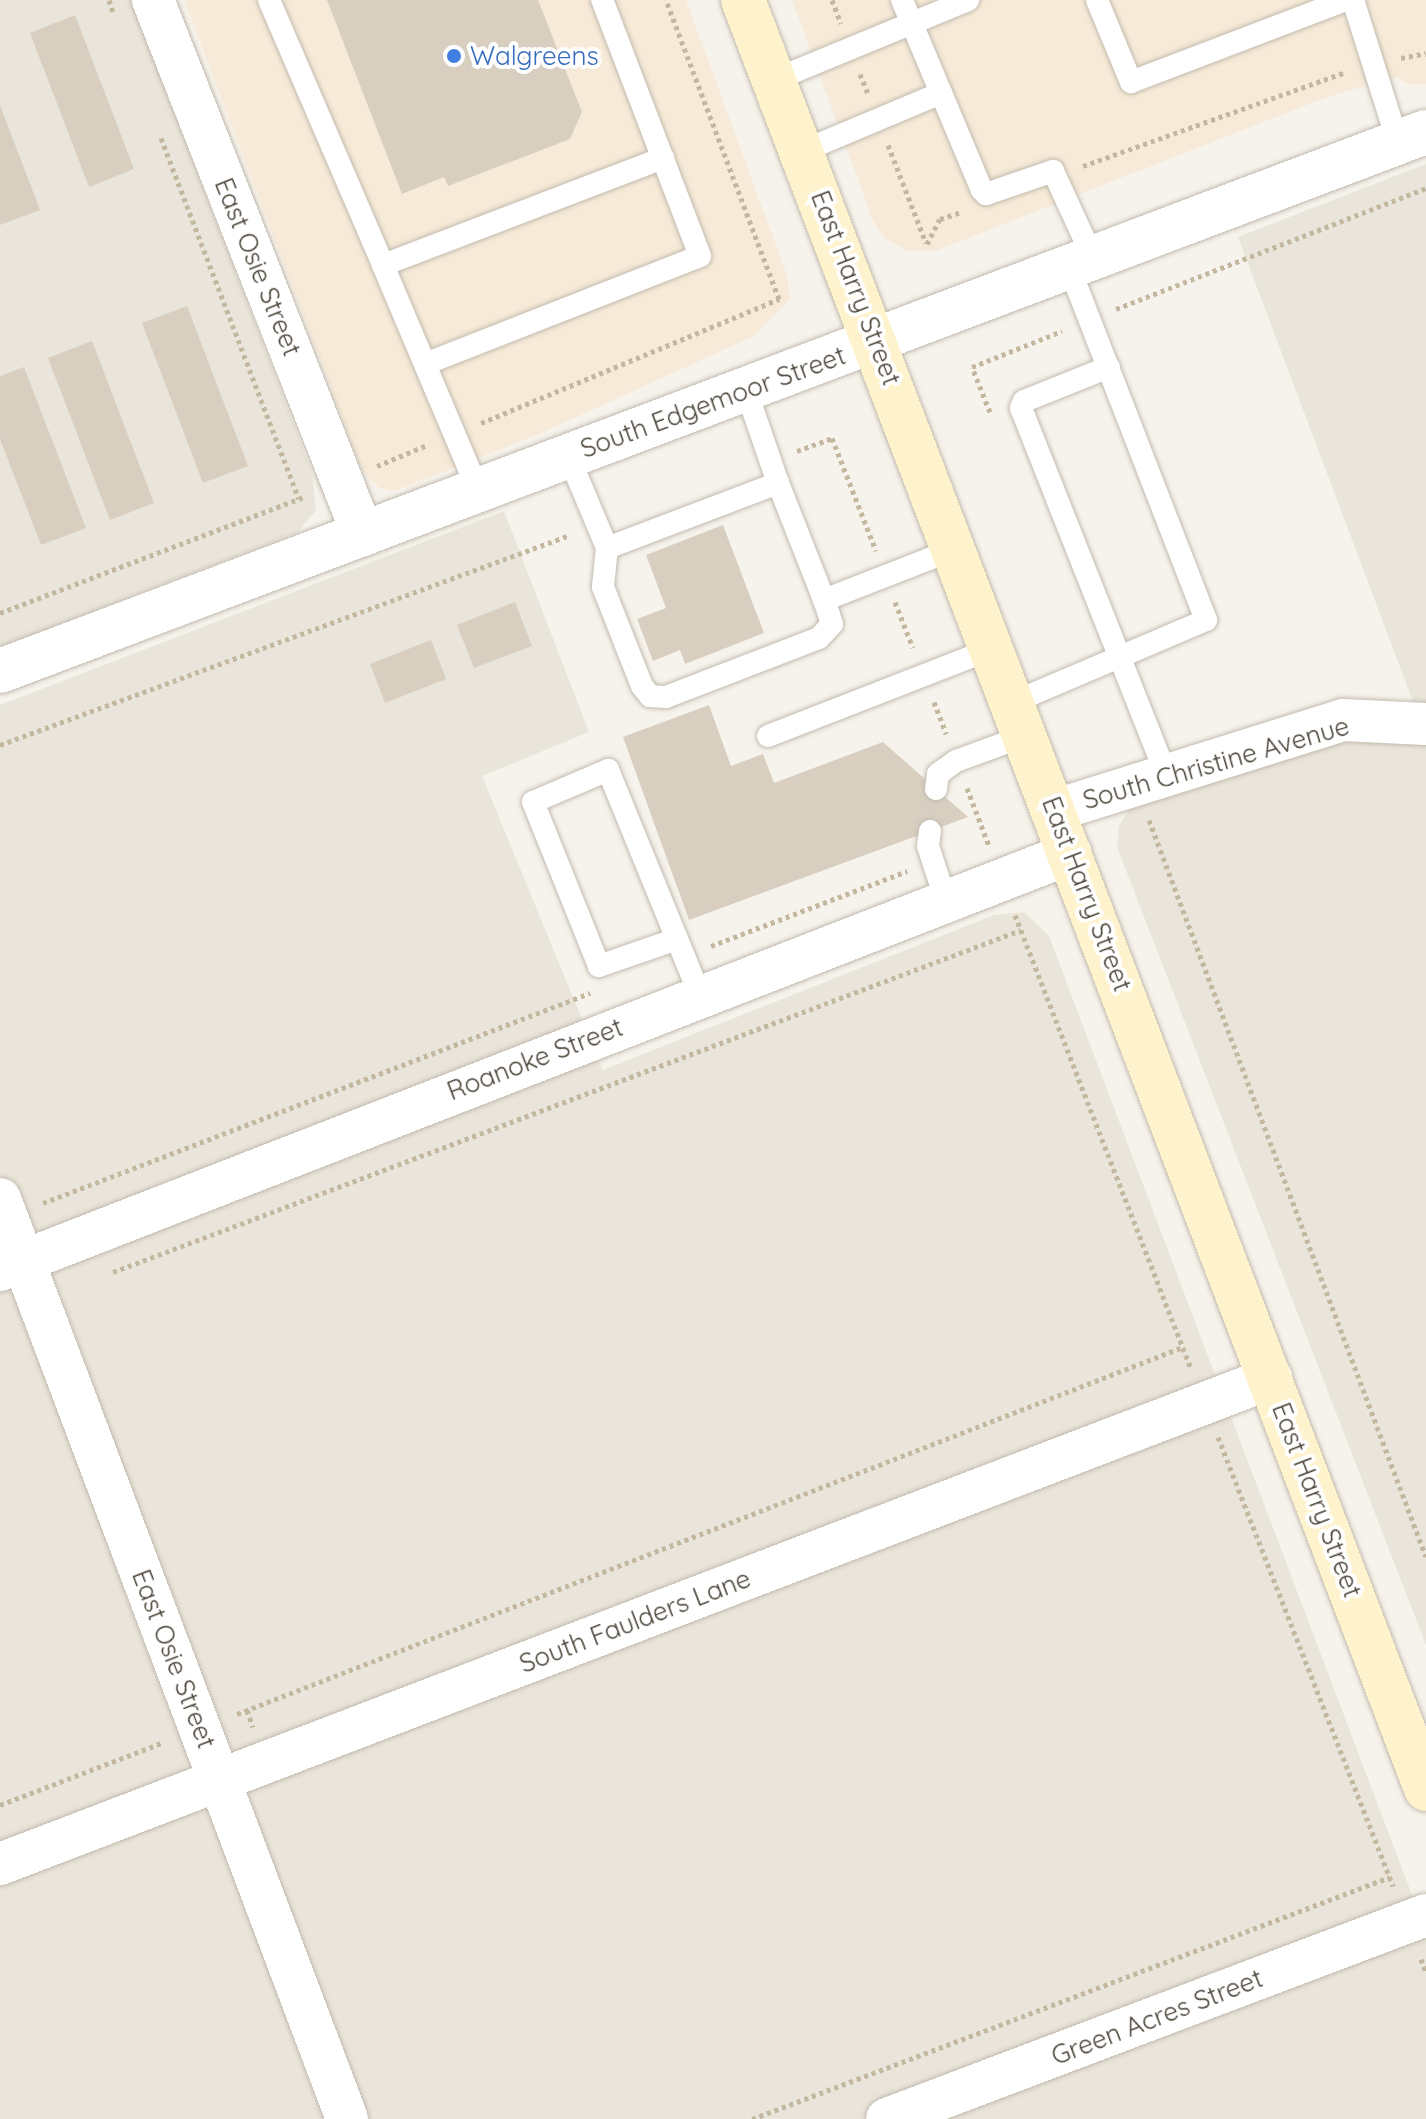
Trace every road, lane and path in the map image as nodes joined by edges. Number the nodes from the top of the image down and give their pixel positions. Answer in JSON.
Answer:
{"nodes":[{"id":1,"x":109,"y":0,"type":"edge"},
{"id":2,"x":153,"y":0,"type":"edge"},
{"id":3,"x":269,"y":0,"type":"edge"},
{"id":4,"x":602,"y":0,"type":"edge"},
{"id":5,"x":666,"y":0,"type":"edge"},
{"id":6,"x":743,"y":0,"type":"edge"},
{"id":7,"x":902,"y":0,"type":"edge"},
{"id":8,"x":968,"y":0,"type":"edge"},
{"id":9,"x":1097,"y":0,"type":"edge"},
{"id":10,"x":1346,"y":0,"type":"edge"},
{"id":11,"x":1353,"y":0,"type":"edge"},
{"id":12,"x":114,"y":15,"type":"dead end"},
{"id":13,"x":911,"y":23,"type":"junction"},
{"id":14,"x":1426,"y":53,"type":"edge"},
{"id":15,"x":1371,"y":65,"type":"junction"},
{"id":16,"x":774,"y":80,"type":"junction"},
{"id":17,"x":941,"y":93,"type":"junction"},
{"id":18,"x":159,"y":133,"type":"dead end"},
{"id":19,"x":1412,"y":138,"type":"edge"},
{"id":20,"x":803,"y":151,"type":"junction"},
{"id":21,"x":663,"y":158,"type":"junction"},
{"id":22,"x":1057,"y":176,"type":"junction"},
{"id":23,"x":970,"y":209,"type":"dead end"},
{"id":24,"x":927,"y":244,"type":"dead end"},
{"id":25,"x":383,"y":265,"type":"junction"},
{"id":26,"x":1082,"y":265,"type":"junction"},
{"id":27,"x":877,"y":342,"type":"junction"},
{"id":28,"x":425,"y":364,"type":"junction"},
{"id":29,"x":1109,"y":367,"type":"junction"},
{"id":30,"x":746,"y":390,"type":"junction"},
{"id":31,"x":455,"y":434,"type":"junction"},
{"id":32,"x":568,"y":455,"type":"junction"},
{"id":33,"x":770,"y":461,"type":"junction"},
{"id":34,"x":342,"y":481,"type":"junction"},
{"id":35,"x":778,"y":483,"type":"junction"},
{"id":36,"x":478,"y":490,"type":"junction"},
{"id":37,"x":299,"y":499,"type":"junction"},
{"id":38,"x":597,"y":525,"type":"junction"},
{"id":39,"x":363,"y":535,"type":"junction"},
{"id":40,"x":607,"y":548,"type":"junction"},
{"id":41,"x":955,"y":549,"type":"junction"},
{"id":42,"x":885,"y":576,"type":"junction"},
{"id":43,"x":824,"y":600,"type":"junction"},
{"id":44,"x":0,"y":613,"type":"edge"},
{"id":45,"x":994,"y":648,"type":"junction"},
{"id":46,"x":1120,"y":658,"type":"junction"},
{"id":47,"x":0,"y":671,"type":"edge"},
{"id":48,"x":923,"y":675,"type":"junction"},
{"id":49,"x":1021,"y":718,"type":"junction"},
{"id":50,"x":1426,"y":724,"type":"edge"},
{"id":51,"x":768,"y":736,"type":"dead end"},
{"id":52,"x":0,"y":745,"type":"edge"},
{"id":53,"x":956,"y":761,"type":"junction"},
{"id":54,"x":1166,"y":775,"type":"junction"},
{"id":55,"x":936,"y":789,"type":"dead end"},
{"id":56,"x":1056,"y":810,"type":"junction"},
{"id":57,"x":930,"y":831,"type":"dead end"},
{"id":58,"x":987,"y":840,"type":"junction"},
{"id":59,"x":1071,"y":853,"type":"junction"},
{"id":60,"x":932,"y":861,"type":"junction"},
{"id":61,"x":1002,"y":879,"type":"junction"},
{"id":62,"x":946,"y":901,"type":"junction"},
{"id":63,"x":1021,"y":930,"type":"junction"},
{"id":64,"x":680,"y":948,"type":"junction"},
{"id":65,"x":595,"y":991,"type":"dead end"},
{"id":66,"x":700,"y":995,"type":"junction"},
{"id":67,"x":3,"y":1208,"type":"edge"},
{"id":68,"x":12,"y":1265,"type":"edge"},
{"id":69,"x":107,"y":1274,"type":"dead end"},
{"id":70,"x":1183,"y":1347,"type":"junction"},
{"id":71,"x":1271,"y":1378,"type":"junction"},
{"id":72,"x":1205,"y":1403,"type":"junction"},
{"id":73,"x":200,"y":1728,"type":"junction"},
{"id":74,"x":219,"y":1780,"type":"junction"},
{"id":75,"x":1426,"y":1789,"type":"edge"},
{"id":76,"x":0,"y":1805,"type":"edge"},
{"id":77,"x":0,"y":1864,"type":"edge"},
{"id":78,"x":1390,"y":1877,"type":"junction"},
{"id":79,"x":1417,"y":1919,"type":"edge"},
{"id":80,"x":1426,"y":1973,"type":"edge"},
{"id":81,"x":347,"y":2119,"type":"edge"},
{"id":82,"x":752,"y":2119,"type":"edge"},
{"id":83,"x":887,"y":2119,"type":"edge"}],
"edges":[{"from":1,"to":12,"type":"path"},
{"from":2,"to":34,"type":"street","name":"East Osie Street"},
{"from":3,"to":25,"type":"lane"},
{"from":4,"to":21,"type":"lane"},
{"from":5,"to":31,"type":"path"},
{"from":6,"to":16,"type":"main road","name":"East Harry Street"},
{"from":7,"to":13,"type":"lane"},
{"from":8,"to":13,"type":"lane"},
{"from":9,"to":10,"type":"lane"},
{"from":11,"to":15,"type":"lane"},
{"from":13,"to":16,"type":"lane"},
{"from":13,"to":17,"type":"lane"},
{"from":14,"to":15,"type":"path"},
{"from":15,"to":19,"type":"lane"},
{"from":15,"to":22,"type":"path"},
{"from":16,"to":20,"type":"main road","name":"East Harry Street"},
{"from":17,"to":20,"type":"lane"},
{"from":17,"to":22,"type":"lane"},
{"from":18,"to":37,"type":"path"},
{"from":19,"to":26,"type":"street","name":"South Edgemoor Street"},
{"from":20,"to":27,"type":"main road","name":"East Harry Street"},
{"from":21,"to":25,"type":"lane"},
{"from":21,"to":28,"type":"lane"},
{"from":22,"to":26,"type":"lane"},
{"from":23,"to":24,"type":"path"},
{"from":25,"to":28,"type":"lane"},
{"from":26,"to":27,"type":"street","name":"South Edgemoor Street"},
{"from":26,"to":29,"type":"lane"},
{"from":27,"to":30,"type":"street","name":"South Edgemoor Street"},
{"from":27,"to":41,"type":"main road","name":"East Harry Street"},
{"from":28,"to":31,"type":"lane"},
{"from":29,"to":46,"type":"lane"},
{"from":29,"to":46,"type":"lane"},
{"from":30,"to":32,"type":"street","name":"South Edgemoor Street"},
{"from":30,"to":33,"type":"lane"},
{"from":31,"to":34,"type":"path"},
{"from":31,"to":36,"type":"lane"},
{"from":32,"to":36,"type":"street","name":"South Edgemoor Street"},
{"from":32,"to":38,"type":"lane"},
{"from":33,"to":35,"type":"lane"},
{"from":33,"to":42,"type":"path"},
{"from":34,"to":37,"type":"path"},
{"from":34,"to":39,"type":"street","name":"East Osie Street"},
{"from":35,"to":40,"type":"lane"},
{"from":35,"to":43,"type":"lane"},
{"from":36,"to":39,"type":"street","name":"South Edgemoor Street"},
{"from":37,"to":44,"type":"path"},
{"from":38,"to":40,"type":"lane"},
{"from":38,"to":52,"type":"path"},
{"from":39,"to":47,"type":"street","name":"South Edgemoor Street"},
{"from":40,"to":43,"type":"lane"},
{"from":41,"to":42,"type":"lane"},
{"from":41,"to":45,"type":"main road","name":"East Harry Street"},
{"from":42,"to":43,"type":"lane"},
{"from":42,"to":48,"type":"path"},
{"from":45,"to":48,"type":"lane"},
{"from":45,"to":49,"type":"main road","name":"East Harry Street"},
{"from":46,"to":49,"type":"lane"},
{"from":46,"to":54,"type":"lane"},
{"from":48,"to":51,"type":"lane"},
{"from":48,"to":53,"type":"path"},
{"from":49,"to":53,"type":"lane"},
{"from":49,"to":56,"type":"main road","name":"East Harry Street"},
{"from":50,"to":54,"type":"street","name":"South Christine Avenue"},
{"from":53,"to":55,"type":"lane"},
{"from":53,"to":58,"type":"path"},
{"from":54,"to":56,"type":"street","name":"South Christine Avenue"},
{"from":56,"to":59,"type":"main road","name":"East Harry Street"},
{"from":57,"to":60,"type":"lane"},
{"from":58,"to":60,"type":"path"},
{"from":58,"to":61,"type":"path"},
{"from":59,"to":61,"type":"street","name":"Roanoke Street"},
{"from":59,"to":71,"type":"main road","name":"East Harry Street"},
{"from":60,"to":62,"type":"lane"},
{"from":60,"to":64,"type":"path"},
{"from":61,"to":62,"type":"street","name":"Roanoke Street"},
{"from":61,"to":63,"type":"path"},
{"from":62,"to":66,"type":"street","name":"Roanoke Street"},
{"from":63,"to":69,"type":"path"},
{"from":63,"to":70,"type":"path"},
{"from":64,"to":64,"type":"lane"},
{"from":64,"to":66,"type":"lane"},
{"from":65,"to":67,"type":"path"},
{"from":66,"to":68,"type":"street","name":"Roanoke Street"},
{"from":67,"to":68,"type":"street","name":"East Osie Street"},
{"from":68,"to":73,"type":"street","name":"East Osie Street"},
{"from":70,"to":72,"type":"path"},
{"from":70,"to":73,"type":"path"},
{"from":71,"to":72,"type":"street","name":"South Faulders Lane"},
{"from":71,"to":75,"type":"main road","name":"East Harry Street"},
{"from":72,"to":74,"type":"street","name":"South Faulders Lane"},
{"from":72,"to":78,"type":"path"},
{"from":73,"to":74,"type":"street","name":"East Osie Street"},
{"from":73,"to":76,"type":"path"},
{"from":74,"to":77,"type":"street","name":"South Faulders Lane"},
{"from":74,"to":81,"type":"street","name":"East Osie Street"},
{"from":78,"to":79,"type":"path"},
{"from":78,"to":82,"type":"path"},
{"from":79,"to":80,"type":"path"},
{"from":79,"to":83,"type":"street","name":"Green Acres Street"}]}
